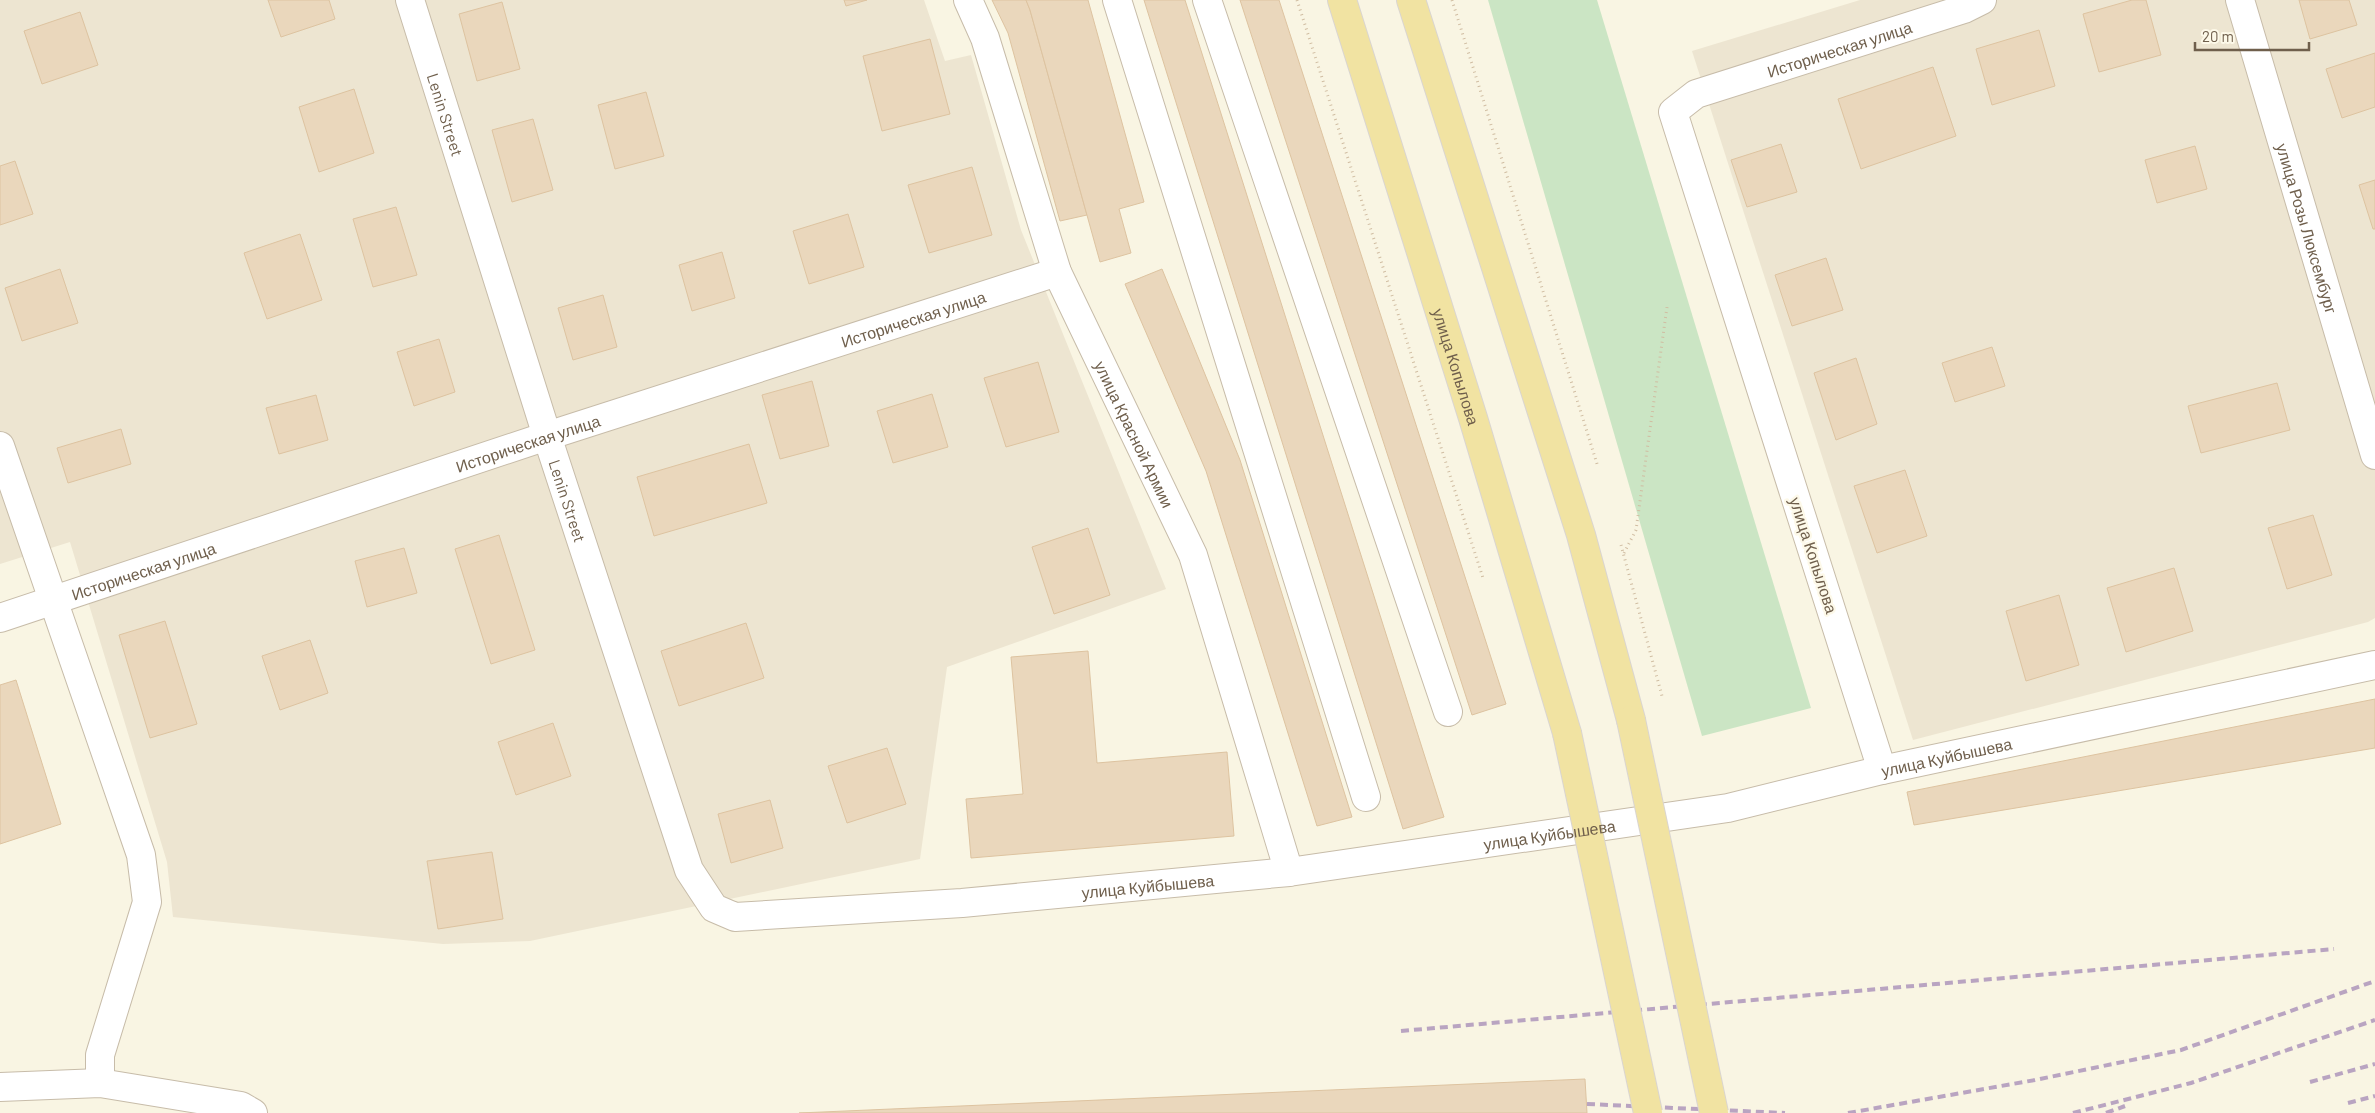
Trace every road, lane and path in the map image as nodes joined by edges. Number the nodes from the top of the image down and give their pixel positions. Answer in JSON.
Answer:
{"nodes":[{"id":1,"x":410,"y":0,"type":"edge"},
{"id":2,"x":968,"y":0,"type":"edge"},
{"id":3,"x":1117,"y":0,"type":"edge"},
{"id":4,"x":1207,"y":0,"type":"edge"},
{"id":5,"x":1297,"y":0,"type":"edge"},
{"id":6,"x":1342,"y":0,"type":"edge"},
{"id":7,"x":1411,"y":0,"type":"edge"},
{"id":8,"x":1452,"y":0,"type":"edge"},
{"id":9,"x":1982,"y":0,"type":"edge"},
{"id":10,"x":2240,"y":0,"type":"edge"},
{"id":11,"x":1696,"y":94,"type":"joint"},
{"id":12,"x":1057,"y":272,"type":"junction"},
{"id":13,"x":1667,"y":307,"type":"dead end"},
{"id":14,"x":547,"y":436,"type":"junction"},
{"id":15,"x":0,"y":446,"type":"edge"},
{"id":16,"x":2375,"y":455,"type":"edge"},
{"id":17,"x":1601,"y":477,"type":"dead end"},
{"id":18,"x":1621,"y":544,"type":"dead end"},
{"id":19,"x":1624,"y":553,"type":"junction"},
{"id":20,"x":1483,"y":579,"type":"dead end"},
{"id":21,"x":52,"y":600,"type":"junction"},
{"id":22,"x":0,"y":618,"type":"edge"},
{"id":23,"x":2375,"y":665,"type":"edge"},
{"id":24,"x":1664,"y":703,"type":"dead end"},
{"id":25,"x":1448,"y":712,"type":"dead end"},
{"id":26,"x":1882,"y":770,"type":"junction"},
{"id":27,"x":1366,"y":797,"type":"dead end"},
{"id":28,"x":1290,"y":872,"type":"junction"},
{"id":29,"x":714,"y":908,"type":"joint"},
{"id":30,"x":100,"y":1082,"type":"junction"},
{"id":31,"x":0,"y":1086,"type":"edge"},
{"id":32,"x":253,"y":1113,"type":"edge"},
{"id":33,"x":1648,"y":1113,"type":"edge"},
{"id":34,"x":1714,"y":1113,"type":"edge"}],
"edges":[{"from":1,"to":14,"type":"street","name":"Lenin Street"},
{"from":2,"to":12,"type":"street","name":"улица Красной Армии"},
{"from":3,"to":27,"type":"street"},
{"from":4,"to":25,"type":"street"},
{"from":5,"to":20,"type":"path"},
{"from":6,"to":33,"type":"main road","name":"улица Копылова","bridge":true},
{"from":7,"to":34,"type":"main road","bridge":true},
{"from":8,"to":17,"type":"path"},
{"from":9,"to":11,"type":"street","name":"Историческая улица"},
{"from":10,"to":16,"type":"street","name":"улица Розы Люксембург"},
{"from":11,"to":26,"type":"street","name":"улица Копылова"},
{"from":12,"to":14,"type":"street","name":"Историческая улица"},
{"from":12,"to":28,"type":"street","name":"улица Красной Армии"},
{"from":13,"to":19,"type":"path"},
{"from":14,"to":21,"type":"street","name":"Историческая улица"},
{"from":14,"to":29,"type":"street","name":"Lenin Street"},
{"from":15,"to":21,"type":"street"},
{"from":18,"to":19,"type":"path"},
{"from":19,"to":24,"type":"path"},
{"from":21,"to":22,"type":"street","name":"Историческая улица"},
{"from":21,"to":30,"type":"street"},
{"from":23,"to":26,"type":"street","name":"улица Куйбышева"},
{"from":26,"to":28,"type":"street","name":"улица Куйбышева"},
{"from":28,"to":29,"type":"street","name":"улица Куйбышева"},
{"from":30,"to":31,"type":"street"},
{"from":30,"to":32,"type":"street"}]}
